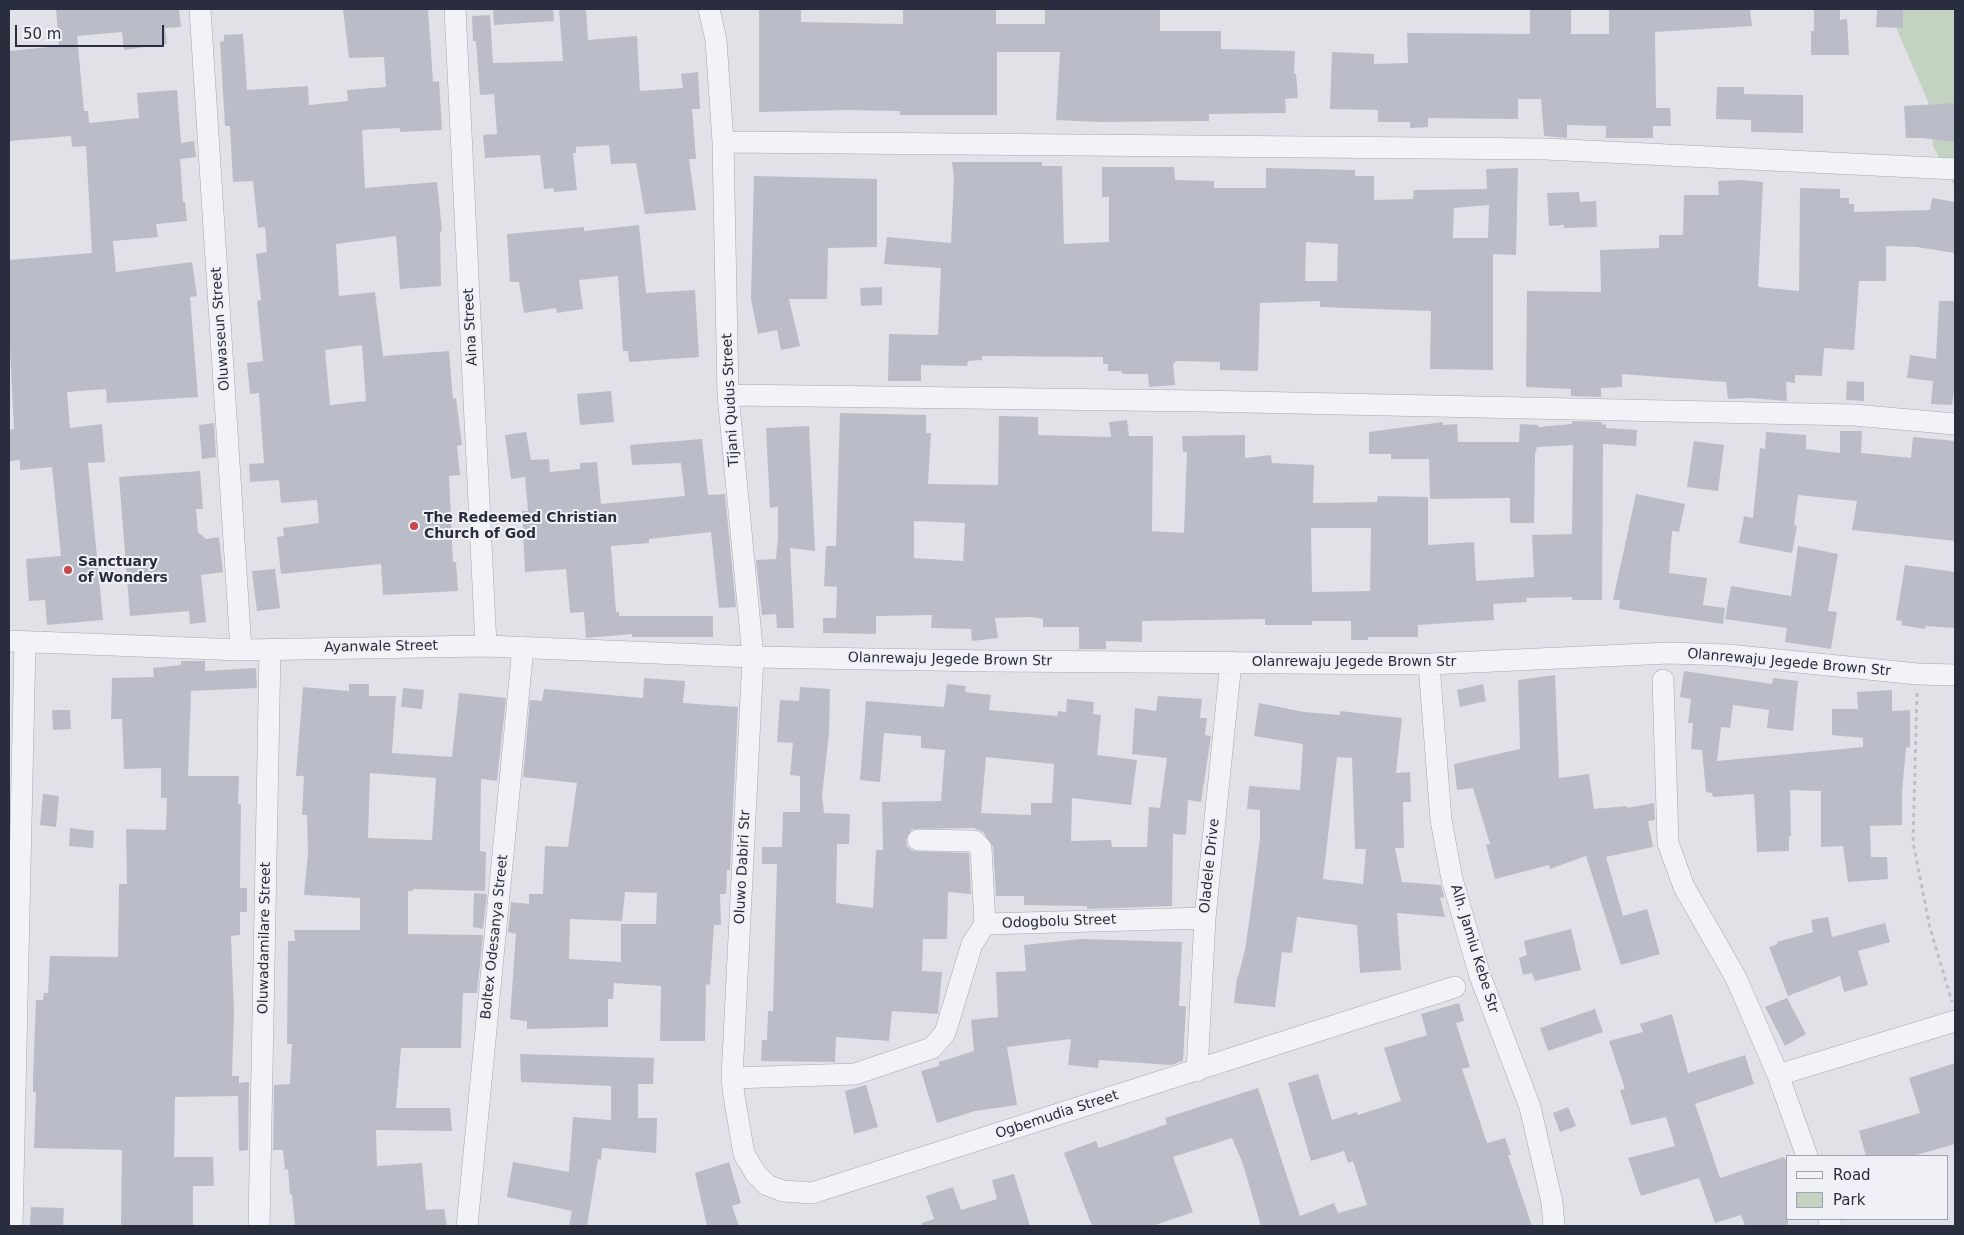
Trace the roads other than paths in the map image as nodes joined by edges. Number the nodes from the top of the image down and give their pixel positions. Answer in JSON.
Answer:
{"nodes":[{"id":1,"x":200,"y":9,"type":"edge"},
{"id":2,"x":455,"y":9,"type":"edge"},
{"id":3,"x":709,"y":9,"type":"edge"},
{"id":4,"x":723,"y":142,"type":"junction"},
{"id":5,"x":1955,"y":169,"type":"edge"},
{"id":6,"x":728,"y":395,"type":"junction"},
{"id":7,"x":1955,"y":424,"type":"edge"},
{"id":8,"x":17,"y":642,"type":"edge"},
{"id":9,"x":486,"y":646,"type":"junction"},
{"id":10,"x":523,"y":647,"type":"junction"},
{"id":11,"x":270,"y":649,"type":"junction"},
{"id":12,"x":241,"y":650,"type":"junction"},
{"id":13,"x":752,"y":657,"type":"junction"},
{"id":14,"x":1231,"y":662,"type":"junction"},
{"id":15,"x":1429,"y":664,"type":"junction"},
{"id":16,"x":1955,"y":675,"type":"edge"},
{"id":17,"x":1664,"y":680,"type":"dead end"},
{"id":18,"x":918,"y":840,"type":"dead end"},
{"id":19,"x":1205,"y":918,"type":"junction"},
{"id":20,"x":985,"y":924,"type":"junction"},
{"id":21,"x":1455,"y":987,"type":"dead end"},
{"id":22,"x":1954,"y":1014,"type":"edge"},
{"id":23,"x":1197,"y":1071,"type":"junction"},
{"id":24,"x":1778,"y":1075,"type":"junction"},
{"id":25,"x":732,"y":1078,"type":"junction"},
{"id":26,"x":1807,"y":1155,"type":"edge"},
{"id":27,"x":12,"y":1226,"type":"edge"},
{"id":28,"x":259,"y":1226,"type":"edge"},
{"id":29,"x":467,"y":1226,"type":"edge"},
{"id":30,"x":1554,"y":1226,"type":"edge"}],
"edges":[{"from":1,"to":12,"type":"street","name":"Oluwaseun Street"},
{"from":2,"to":9,"type":"street","name":"Aina Street"},
{"from":3,"to":4,"type":"street","name":"Tijani Qudus Street"},
{"from":4,"to":5,"type":"street"},
{"from":4,"to":6,"type":"street","name":"Tijani Qudus Street"},
{"from":6,"to":7,"type":"street"},
{"from":6,"to":13,"type":"street","name":"Tijani Qudus Street"},
{"from":8,"to":12,"type":"street","name":"Ayanwale Street"},
{"from":8,"to":27,"type":"street"},
{"from":9,"to":10,"type":"street","name":"Ayanwale Street"},
{"from":9,"to":11,"type":"street","name":"Ayanwale Street"},
{"from":10,"to":13,"type":"street","name":"Ayanwale Street"},
{"from":10,"to":29,"type":"street","name":"Boltex Odesanya Street"},
{"from":11,"to":12,"type":"street","name":"Ayanwale Street"},
{"from":11,"to":28,"type":"street","name":"Oluwadamilare Street"},
{"from":13,"to":14,"type":"street","name":"Olanrewaju Jegede Brown Str"},
{"from":13,"to":25,"type":"street","name":"Oluwo Dabiri Str"},
{"from":14,"to":15,"type":"street","name":"Olanrewaju Jegede Brown Str"},
{"from":14,"to":19,"type":"street","name":"Oladele Drive"},
{"from":15,"to":16,"type":"street","name":"Olanrewaju Jegede Brown Str"},
{"from":15,"to":30,"type":"street","name":"Alh. Jamiu Kebe Str"},
{"from":17,"to":24,"type":"street"},
{"from":18,"to":20,"type":"street"},
{"from":19,"to":20,"type":"street","name":"Odogbolu Street"},
{"from":19,"to":23,"type":"street","name":"Oladele Drive"},
{"from":20,"to":25,"type":"street","name":"Odogbolu Street"},
{"from":21,"to":23,"type":"street","name":"Ogbemudia Street"},
{"from":22,"to":24,"type":"street"},
{"from":23,"to":25,"type":"street","name":"Ogbemudia Street"},
{"from":24,"to":26,"type":"street"}]}
